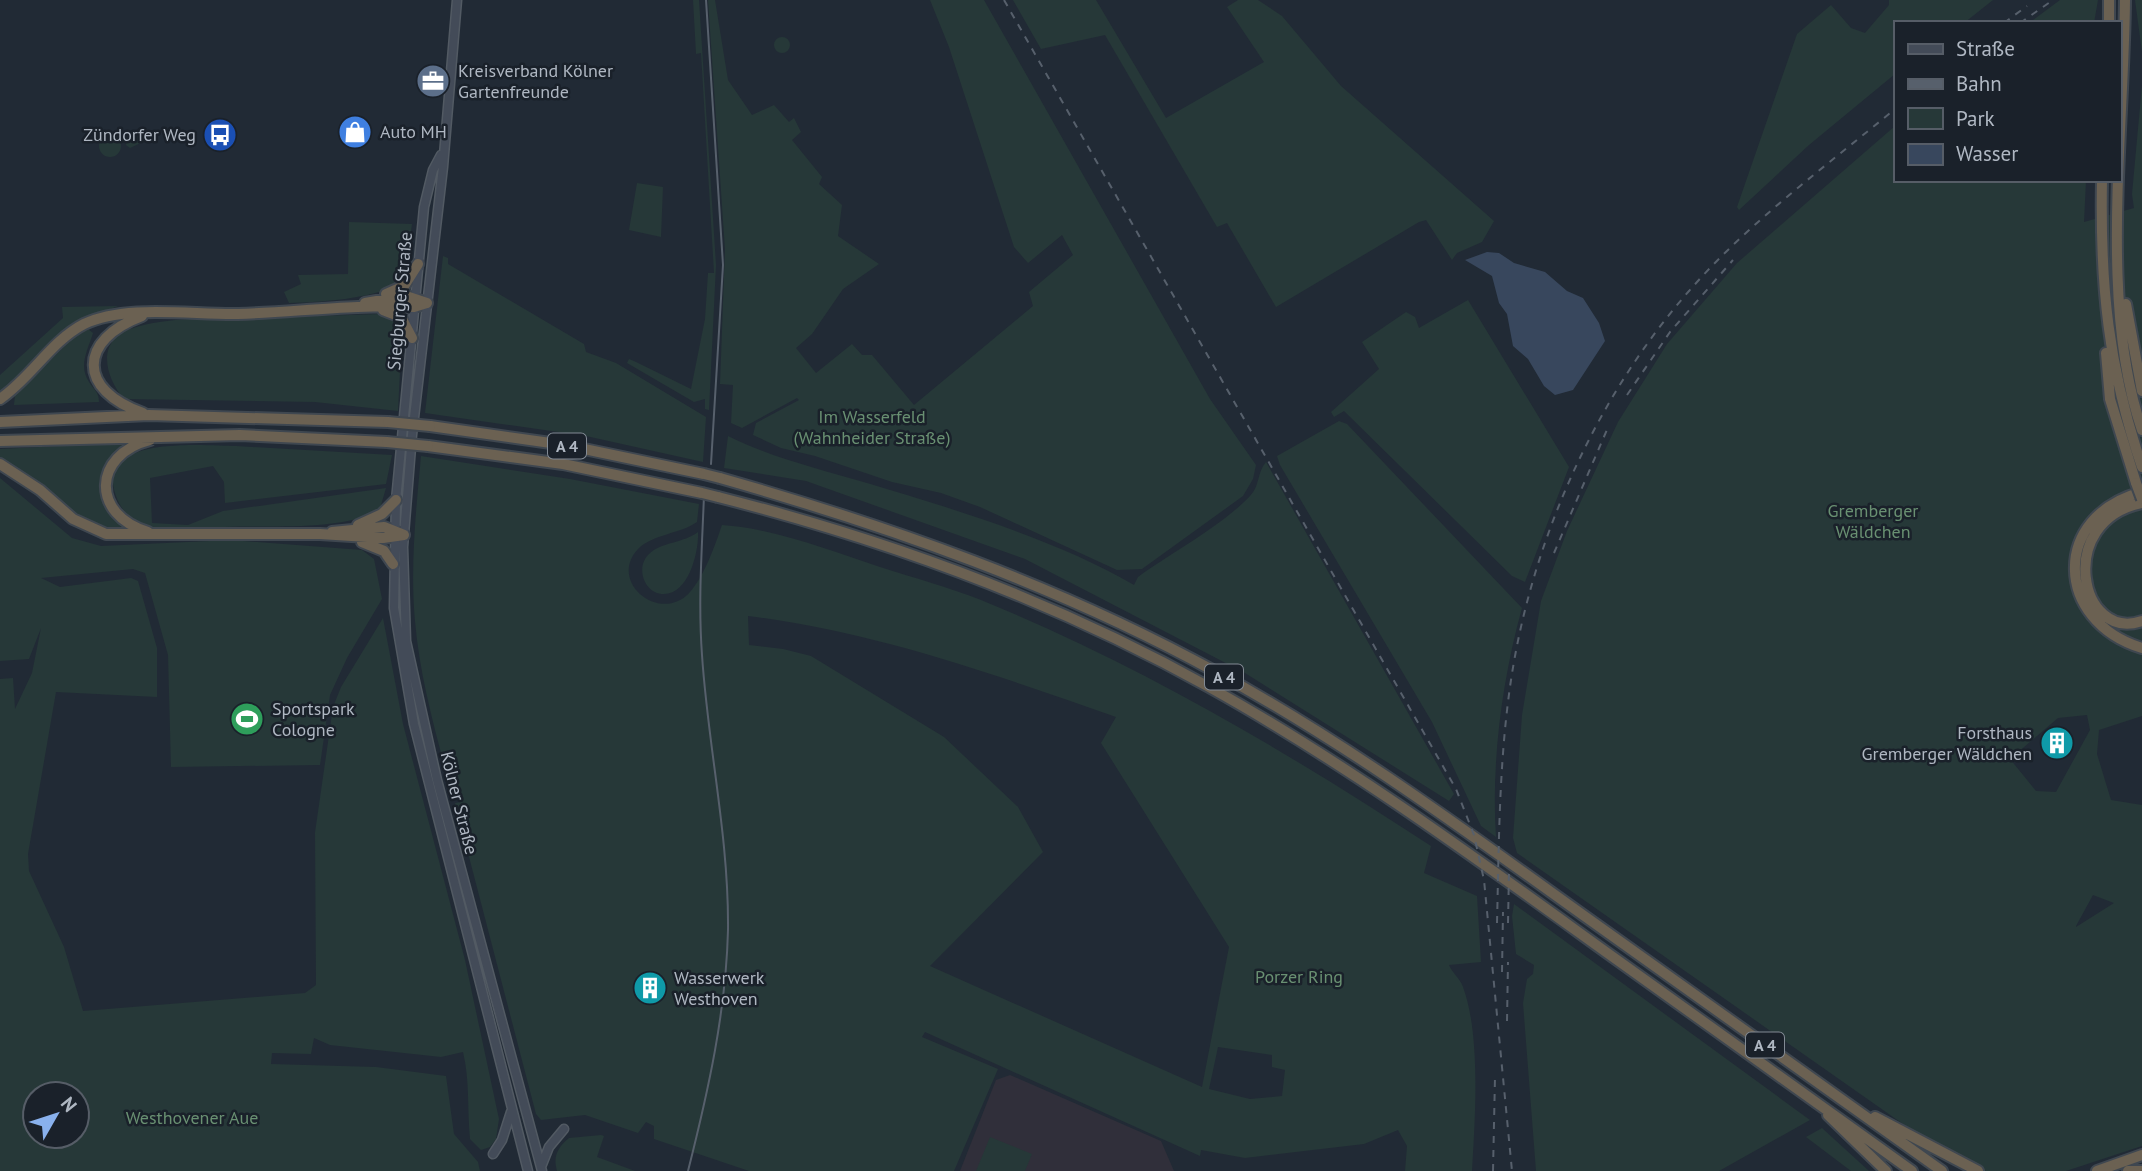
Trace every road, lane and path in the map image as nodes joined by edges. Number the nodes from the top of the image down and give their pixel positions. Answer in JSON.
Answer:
{"nodes":[{"id":1,"x":457,"y":0,"type":"edge"},
{"id":2,"x":2109,"y":0,"type":"edge"},
{"id":3,"x":2125,"y":0,"type":"edge"},
{"id":4,"x":2109,"y":21,"type":"edge"},
{"id":5,"x":443,"y":152,"type":"junction"},
{"id":6,"x":2121,"y":158,"type":"edge"},
{"id":7,"x":2102,"y":182,"type":"edge"},
{"id":8,"x":2120,"y":182,"type":"edge"},
{"id":9,"x":418,"y":264,"type":"junction"},
{"id":10,"x":2119,"y":270,"type":"junction"},
{"id":11,"x":376,"y":302,"type":"junction"},
{"id":12,"x":415,"y":303,"type":"junction"},
{"id":13,"x":427,"y":303,"type":"junction"},
{"id":14,"x":146,"y":314,"type":"junction"},
{"id":15,"x":2106,"y":326,"type":"junction"},
{"id":16,"x":412,"y":338,"type":"junction"},
{"id":17,"x":2133,"y":348,"type":"junction"},
{"id":18,"x":2142,"y":366,"type":"edge"},
{"id":19,"x":2142,"y":391,"type":"edge"},
{"id":20,"x":0,"y":399,"type":"edge"},
{"id":21,"x":149,"y":415,"type":"junction"},
{"id":22,"x":0,"y":422,"type":"edge"},
{"id":23,"x":2142,"y":430,"type":"edge"},
{"id":24,"x":412,"y":435,"type":"joint"},
{"id":25,"x":168,"y":436,"type":"junction"},
{"id":26,"x":0,"y":441,"type":"edge"},
{"id":27,"x":401,"y":456,"type":"joint"},
{"id":28,"x":0,"y":464,"type":"edge"},
{"id":29,"x":2142,"y":467,"type":"edge"},
{"id":30,"x":2139,"y":487,"type":"edge"},
{"id":31,"x":396,"y":500,"type":"junction"},
{"id":32,"x":2142,"y":501,"type":"edge"},
{"id":33,"x":348,"y":533,"type":"junction"},
{"id":34,"x":397,"y":534,"type":"junction"},
{"id":35,"x":158,"y":535,"type":"junction"},
{"id":36,"x":393,"y":564,"type":"junction"},
{"id":37,"x":2142,"y":621,"type":"edge"},
{"id":38,"x":2142,"y":648,"type":"edge"},
{"id":39,"x":1817,"y":1102,"type":"junction"},
{"id":40,"x":1855,"y":1108,"type":"junction"},
{"id":41,"x":511,"y":1112,"type":"junction"},
{"id":42,"x":564,"y":1129,"type":"dead end"},
{"id":43,"x":493,"y":1154,"type":"dead end"},
{"id":44,"x":2142,"y":1155,"type":"edge"},
{"id":45,"x":542,"y":1169,"type":"edge"},
{"id":46,"x":528,"y":1171,"type":"edge"},
{"id":47,"x":1886,"y":1171,"type":"edge"},
{"id":48,"x":1912,"y":1171,"type":"edge"},
{"id":49,"x":1942,"y":1171,"type":"edge"},
{"id":50,"x":1978,"y":1171,"type":"edge"},
{"id":51,"x":2097,"y":1171,"type":"edge"},
{"id":52,"x":2127,"y":1171,"type":"edge"},
{"id":53,"x":2142,"y":1171,"type":"edge"}],
"edges":[{"from":1,"to":5,"type":"main road","name":"Siegburger Straße"},
{"from":2,"to":4,"type":"highway"},
{"from":3,"to":6,"type":"highway"},
{"from":5,"to":9,"type":"main road","name":"Siegburger Straße"},
{"from":5,"to":13,"type":"main road","name":"Siegburger Straße"},
{"from":7,"to":15,"type":"highway"},
{"from":8,"to":10,"type":"highway"},
{"from":9,"to":11,"type":"highway"},
{"from":9,"to":12,"type":"main road","name":"Siegburger Straße"},
{"from":10,"to":17,"type":"highway"},
{"from":10,"to":23,"type":"highway"},
{"from":11,"to":12,"type":"highway"},
{"from":11,"to":14,"type":"highway"},
{"from":11,"to":16,"type":"highway"},
{"from":12,"to":13,"type":"highway"},
{"from":12,"to":16,"type":"main road","name":"Siegburger Straße"},
{"from":13,"to":24,"type":"main road","name":"Siegburger Straße"},
{"from":14,"to":20,"type":"highway"},
{"from":14,"to":21,"type":"highway"},
{"from":15,"to":29,"type":"highway"},
{"from":15,"to":30,"type":"highway"},
{"from":16,"to":27,"type":"main road","name":"Siegburger Straße"},
{"from":17,"to":18,"type":"highway"},
{"from":17,"to":19,"type":"highway"},
{"from":21,"to":22,"type":"highway","number":"A 4"},
{"from":21,"to":40,"type":"highway","number":"A 4","bridge":true},
{"from":24,"to":34,"type":"main road","name":"Kölner Straße"},
{"from":25,"to":26,"type":"highway","number":"A 4"},
{"from":25,"to":35,"type":"highway"},
{"from":25,"to":39,"type":"highway","number":"A 4","bridge":true},
{"from":27,"to":31,"type":"main road","name":"Kölner Straße"},
{"from":28,"to":35,"type":"highway"},
{"from":30,"to":32,"type":"highway","bridge":true},
{"from":30,"to":38,"type":"highway"},
{"from":31,"to":33,"type":"highway"},
{"from":31,"to":34,"type":"main road","name":"Kölner Straße"},
{"from":32,"to":37,"type":"highway"},
{"from":33,"to":34,"type":"highway"},
{"from":33,"to":35,"type":"highway"},
{"from":33,"to":36,"type":"highway"},
{"from":34,"to":36,"type":"main road","name":"Kölner Straße"},
{"from":34,"to":45,"type":"main road","name":"Kölner Straße"},
{"from":36,"to":41,"type":"main road","name":"Kölner Straße"},
{"from":39,"to":47,"type":"highway"},
{"from":39,"to":48,"type":"highway","number":"A 4"},
{"from":40,"to":49,"type":"highway","number":"A 4"},
{"from":40,"to":50,"type":"highway"},
{"from":41,"to":43,"type":"main road"},
{"from":41,"to":46,"type":"main road","name":"Kölner Straße"},
{"from":42,"to":45,"type":"main road"},
{"from":44,"to":51,"type":"highway"},
{"from":52,"to":53,"type":"highway"}]}
